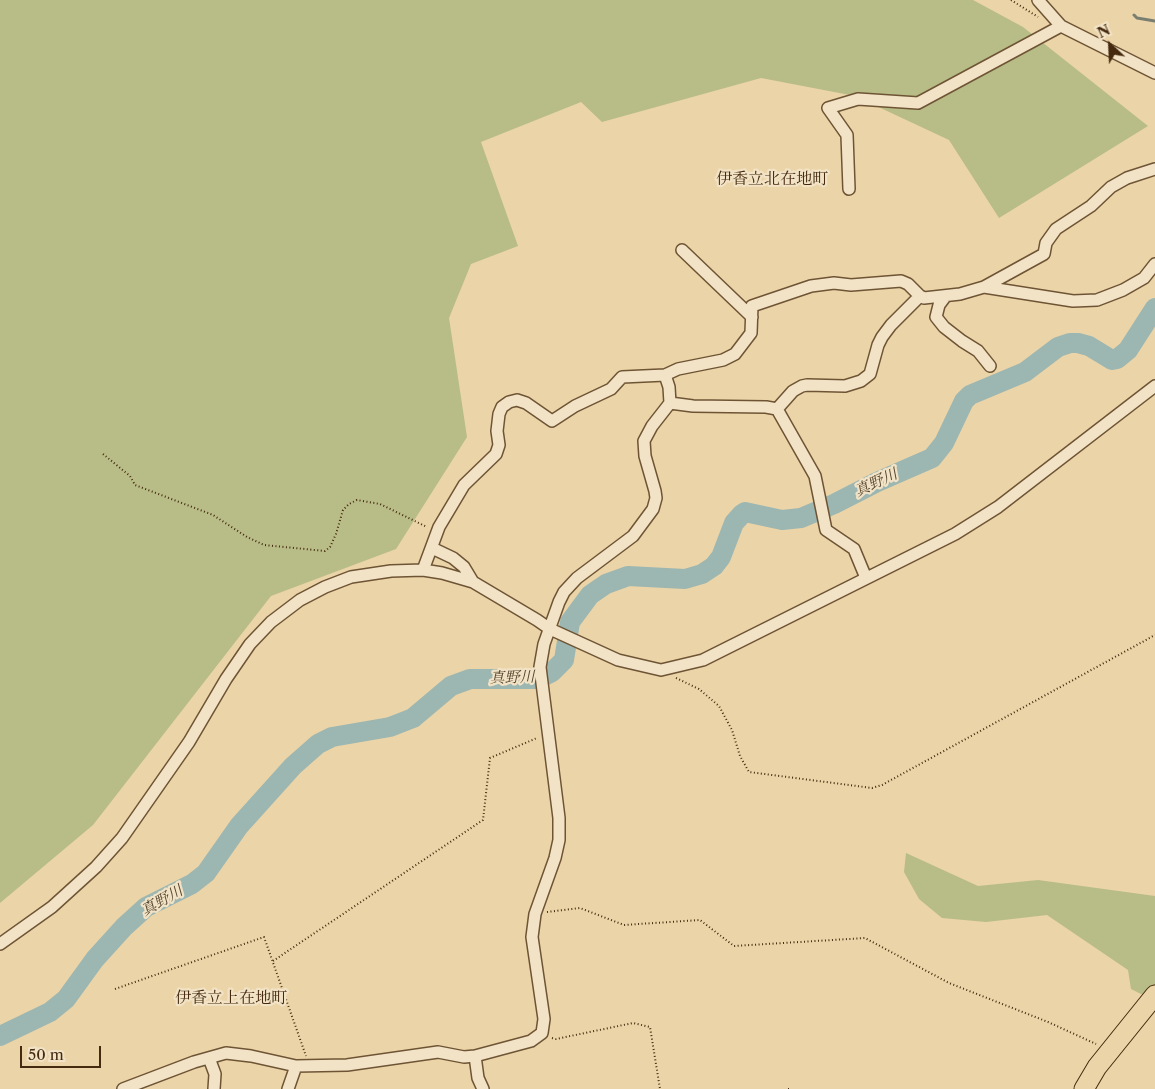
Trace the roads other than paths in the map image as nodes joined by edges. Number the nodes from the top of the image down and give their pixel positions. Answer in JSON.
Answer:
{"nodes":[{"id":1,"x":1038,"y":0,"type":"edge"},
{"id":2,"x":1061,"y":26,"type":"junction"},
{"id":3,"x":1155,"y":73,"type":"edge"},
{"id":4,"x":1155,"y":169,"type":"edge"},
{"id":5,"x":849,"y":189,"type":"dead end"},
{"id":6,"x":682,"y":250,"type":"dead end"},
{"id":7,"x":1155,"y":264,"type":"edge"},
{"id":8,"x":984,"y":287,"type":"junction"},
{"id":9,"x":920,"y":296,"type":"junction"},
{"id":10,"x":945,"y":297,"type":"junction"},
{"id":11,"x":752,"y":317,"type":"junction"},
{"id":12,"x":990,"y":366,"type":"dead end"},
{"id":13,"x":665,"y":376,"type":"junction"},
{"id":14,"x":1155,"y":386,"type":"edge"},
{"id":15,"x":670,"y":404,"type":"junction"},
{"id":16,"x":777,"y":409,"type":"junction"},
{"id":17,"x":432,"y":548,"type":"junction"},
{"id":18,"x":422,"y":570,"type":"junction"},
{"id":19,"x":866,"y":578,"type":"junction"},
{"id":20,"x":473,"y":582,"type":"junction"},
{"id":21,"x":550,"y":629,"type":"junction"},
{"id":22,"x":0,"y":944,"type":"edge"},
{"id":23,"x":1155,"y":995,"type":"edge"},
{"id":24,"x":476,"y":1056,"type":"junction"},
{"id":25,"x":209,"y":1058,"type":"junction"},
{"id":26,"x":296,"y":1066,"type":"junction"},
{"id":27,"x":123,"y":1089,"type":"edge"},
{"id":28,"x":214,"y":1089,"type":"edge"},
{"id":29,"x":288,"y":1089,"type":"edge"},
{"id":30,"x":483,"y":1089,"type":"edge"},
{"id":31,"x":1084,"y":1089,"type":"edge"}],
"edges":[{"from":1,"to":2,"type":"street"},
{"from":2,"to":3,"type":"street"},
{"from":2,"to":5,"type":"street"},
{"from":4,"to":8,"type":"street"},
{"from":6,"to":11,"type":"street"},
{"from":7,"to":8,"type":"street"},
{"from":8,"to":10,"type":"street"},
{"from":9,"to":10,"type":"street"},
{"from":9,"to":11,"type":"street"},
{"from":9,"to":16,"type":"street"},
{"from":10,"to":12,"type":"street"},
{"from":11,"to":13,"type":"street"},
{"from":13,"to":15,"type":"street"},
{"from":13,"to":17,"type":"street"},
{"from":14,"to":19,"type":"street"},
{"from":15,"to":16,"type":"street"},
{"from":15,"to":21,"type":"street"},
{"from":16,"to":19,"type":"street"},
{"from":17,"to":18,"type":"street"},
{"from":17,"to":20,"type":"street"},
{"from":18,"to":20,"type":"street"},
{"from":18,"to":22,"type":"street"},
{"from":19,"to":21,"type":"street"},
{"from":20,"to":21,"type":"street"},
{"from":21,"to":24,"type":"street"},
{"from":23,"to":31,"type":"main road"},
{"from":24,"to":26,"type":"street"},
{"from":24,"to":30,"type":"street"},
{"from":25,"to":26,"type":"street"},
{"from":25,"to":27,"type":"street"},
{"from":25,"to":28,"type":"street"},
{"from":26,"to":29,"type":"street"}]}
